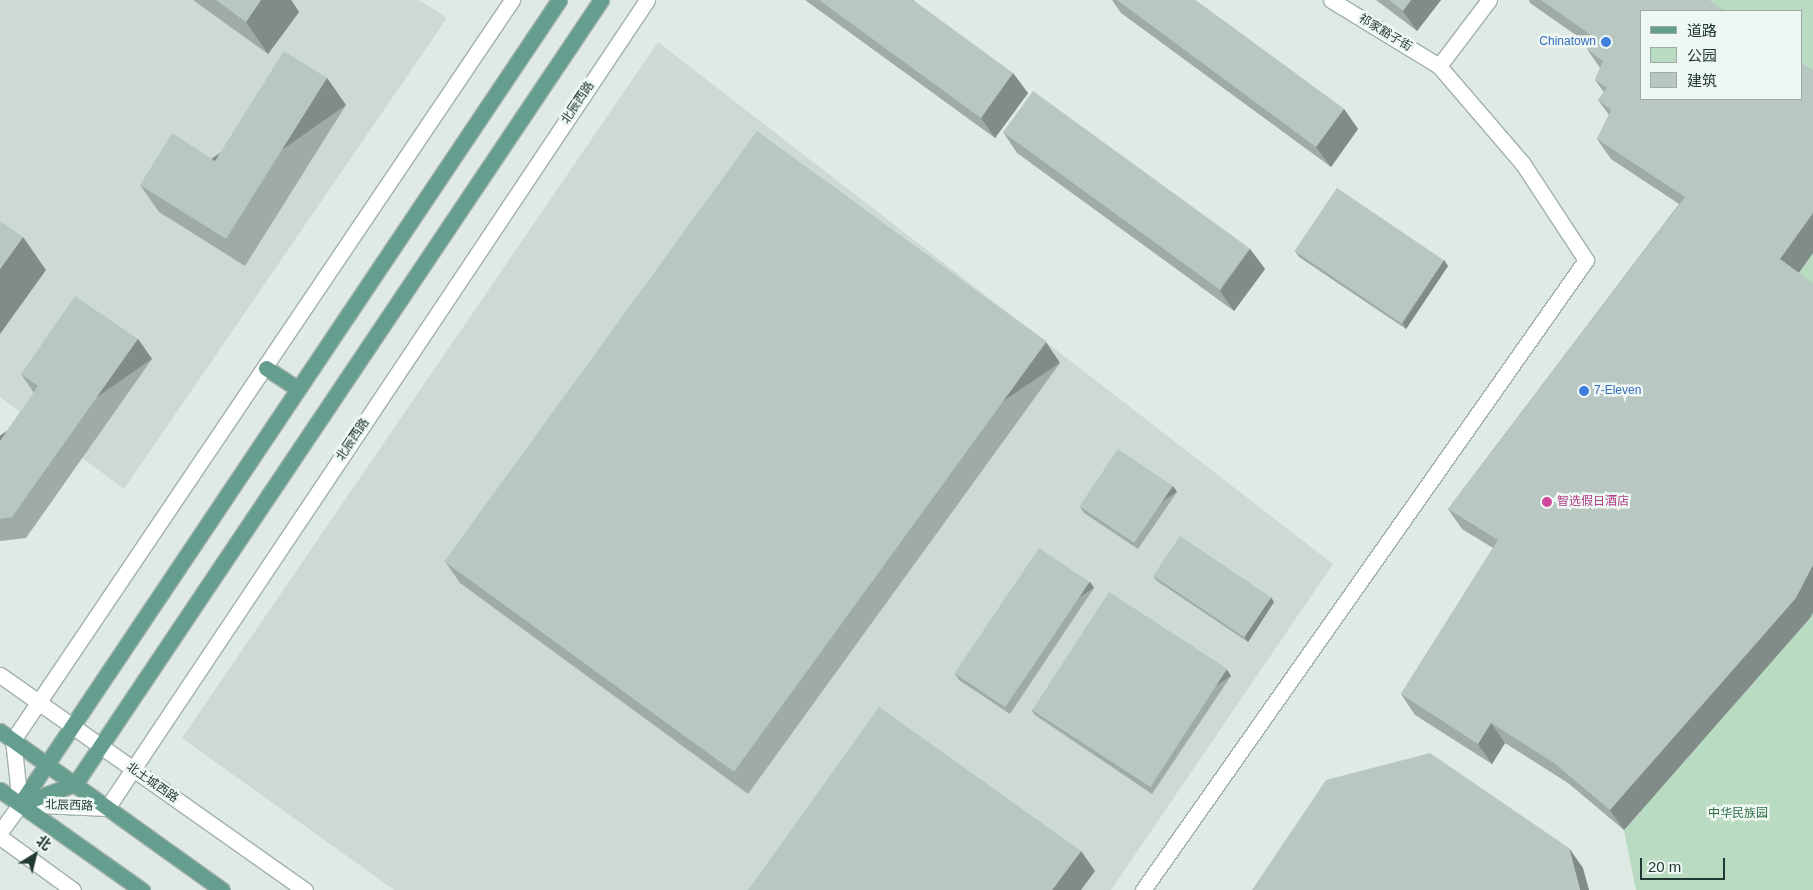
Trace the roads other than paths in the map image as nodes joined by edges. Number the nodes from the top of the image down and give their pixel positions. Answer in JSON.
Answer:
{"nodes":[{"id":1,"x":512,"y":0,"type":"edge"},
{"id":2,"x":559,"y":0,"type":"edge"},
{"id":3,"x":600,"y":0,"type":"edge"},
{"id":4,"x":647,"y":0,"type":"edge"},
{"id":5,"x":1331,"y":0,"type":"edge"},
{"id":6,"x":1489,"y":0,"type":"edge"},
{"id":7,"x":1439,"y":66,"type":"junction"},
{"id":8,"x":266,"y":368,"type":"junction"},
{"id":9,"x":298,"y":389,"type":"junction"},
{"id":10,"x":0,"y":675,"type":"edge"},
{"id":11,"x":38,"y":703,"type":"junction"},
{"id":12,"x":73,"y":728,"type":"junction"},
{"id":13,"x":0,"y":731,"type":"edge"},
{"id":14,"x":13,"y":740,"type":"junction"},
{"id":15,"x":100,"y":746,"type":"junction"},
{"id":16,"x":48,"y":765,"type":"junction"},
{"id":17,"x":133,"y":769,"type":"junction"},
{"id":18,"x":75,"y":784,"type":"junction"},
{"id":19,"x":0,"y":790,"type":"edge"},
{"id":20,"x":20,"y":804,"type":"junction"},
{"id":21,"x":107,"y":808,"type":"junction"},
{"id":22,"x":0,"y":832,"type":"edge"},
{"id":23,"x":0,"y":837,"type":"edge"},
{"id":24,"x":73,"y":890,"type":"edge"},
{"id":25,"x":142,"y":890,"type":"edge"},
{"id":26,"x":222,"y":890,"type":"edge"},
{"id":27,"x":305,"y":890,"type":"edge"},
{"id":28,"x":1143,"y":890,"type":"edge"}],
"edges":[{"from":1,"to":8,"type":"street"},
{"from":2,"to":9,"type":"main road"},
{"from":3,"to":15,"type":"main road","name":"北辰西路"},
{"from":4,"to":17,"type":"street","name":"北辰西路"},
{"from":5,"to":7,"type":"street","name":"祁家豁子街"},
{"from":6,"to":7,"type":"street"},
{"from":7,"to":28,"type":"street","name":"祁家豁子街"},
{"from":8,"to":9,"type":"main road"},
{"from":8,"to":11,"type":"street"},
{"from":9,"to":12,"type":"main road"},
{"from":10,"to":11,"type":"street","name":"北土城西路"},
{"from":11,"to":12,"type":"street","name":"北土城西路"},
{"from":11,"to":14,"type":"street"},
{"from":12,"to":15,"type":"street","name":"北土城西路"},
{"from":12,"to":16,"type":"main road"},
{"from":13,"to":14,"type":"main road"},
{"from":14,"to":16,"type":"main road"},
{"from":14,"to":20,"type":"street"},
{"from":15,"to":17,"type":"street","name":"北土城西路"},
{"from":15,"to":18,"type":"main road","name":"北辰西路"},
{"from":16,"to":18,"type":"main road"},
{"from":16,"to":20,"type":"main road"},
{"from":17,"to":21,"type":"street","name":"北辰西路"},
{"from":17,"to":27,"type":"street","name":"北土城西路"},
{"from":18,"to":20,"type":"main road","name":"北辰西路"},
{"from":18,"to":21,"type":"main road"},
{"from":19,"to":20,"type":"main road"},
{"from":20,"to":21,"type":"street","name":"北辰西路"},
{"from":20,"to":22,"type":"street"},
{"from":20,"to":25,"type":"main road"},
{"from":21,"to":26,"type":"main road"},
{"from":23,"to":24,"type":"street"}]}
